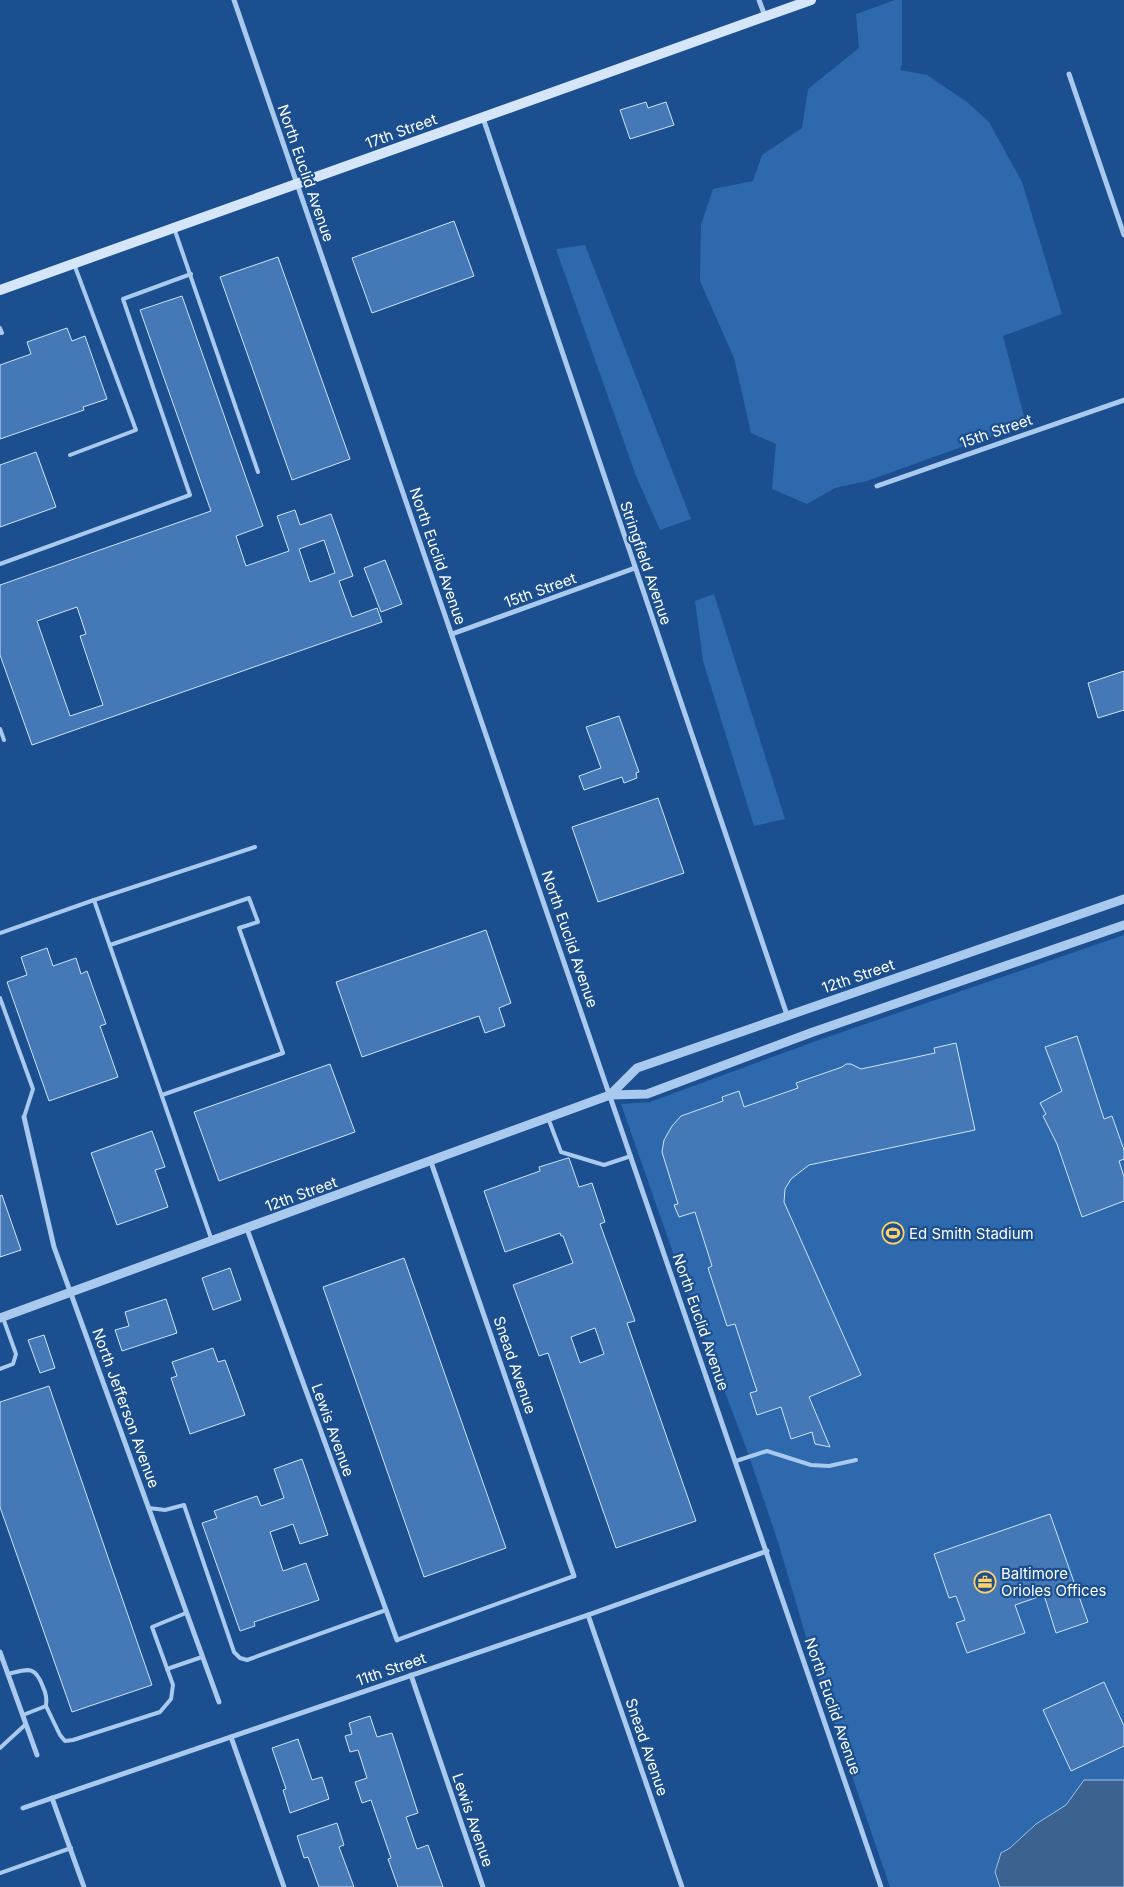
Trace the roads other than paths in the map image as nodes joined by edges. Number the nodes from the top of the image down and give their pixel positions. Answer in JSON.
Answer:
{"nodes":[{"id":1,"x":234,"y":0,"type":"edge"},
{"id":2,"x":760,"y":0,"type":"edge"},
{"id":3,"x":811,"y":0,"type":"edge"},
{"id":4,"x":765,"y":17,"type":"junction"},
{"id":5,"x":1069,"y":74,"type":"dead end"},
{"id":6,"x":482,"y":118,"type":"junction"},
{"id":7,"x":296,"y":184,"type":"junction"},
{"id":8,"x":174,"y":228,"type":"junction"},
{"id":9,"x":1124,"y":235,"type":"edge"},
{"id":10,"x":74,"y":264,"type":"junction"},
{"id":11,"x":191,"y":274,"type":"junction"},
{"id":12,"x":0,"y":290,"type":"edge"},
{"id":13,"x":0,"y":328,"type":"edge"},
{"id":14,"x":0,"y":333,"type":"edge"},
{"id":15,"x":1124,"y":400,"type":"edge"},
{"id":16,"x":70,"y":454,"type":"dead end"},
{"id":17,"x":258,"y":472,"type":"dead end"},
{"id":18,"x":877,"y":486,"type":"dead end"},
{"id":19,"x":0,"y":564,"type":"edge"},
{"id":20,"x":635,"y":568,"type":"junction"},
{"id":21,"x":452,"y":634,"type":"junction"},
{"id":22,"x":0,"y":729,"type":"edge"},
{"id":23,"x":4,"y":740,"type":"dead end"},
{"id":24,"x":255,"y":847,"type":"dead end"},
{"id":25,"x":1124,"y":899,"type":"edge"},
{"id":26,"x":94,"y":900,"type":"junction"},
{"id":27,"x":1124,"y":925,"type":"edge"},
{"id":28,"x":0,"y":934,"type":"edge"},
{"id":29,"x":110,"y":945,"type":"junction"},
{"id":30,"x":0,"y":998,"type":"edge"},
{"id":31,"x":787,"y":1015,"type":"junction"},
{"id":32,"x":162,"y":1095,"type":"junction"},
{"id":33,"x":610,"y":1096,"type":"junction"},
{"id":34,"x":24,"y":1118,"type":"joint"},
{"id":35,"x":548,"y":1118,"type":"junction"},
{"id":36,"x":631,"y":1156,"type":"junction"},
{"id":37,"x":431,"y":1162,"type":"junction"},
{"id":38,"x":246,"y":1229,"type":"junction"},
{"id":39,"x":212,"y":1241,"type":"junction"},
{"id":40,"x":71,"y":1292,"type":"junction"},
{"id":41,"x":2,"y":1317,"type":"edge"},
{"id":42,"x":0,"y":1369,"type":"edge"},
{"id":43,"x":856,"y":1460,"type":"dead end"},
{"id":44,"x":736,"y":1462,"type":"junction"},
{"id":45,"x":149,"y":1508,"type":"junction"},
{"id":46,"x":767,"y":1551,"type":"junction"},
{"id":47,"x":574,"y":1576,"type":"joint"},
{"id":48,"x":386,"y":1610,"type":"junction"},
{"id":49,"x":186,"y":1613,"type":"junction"},
{"id":50,"x":588,"y":1615,"type":"junction"},
{"id":51,"x":397,"y":1640,"type":"joint"},
{"id":52,"x":0,"y":1652,"type":"edge"},
{"id":53,"x":202,"y":1657,"type":"junction"},
{"id":54,"x":167,"y":1669,"type":"junction"},
{"id":55,"x":8,"y":1674,"type":"junction"},
{"id":56,"x":411,"y":1675,"type":"junction"},
{"id":57,"x":219,"y":1702,"type":"dead end"},
{"id":58,"x":46,"y":1706,"type":"junction"},
{"id":59,"x":23,"y":1715,"type":"junction"},
{"id":60,"x":26,"y":1724,"type":"junction"},
{"id":61,"x":231,"y":1737,"type":"junction"},
{"id":62,"x":0,"y":1748,"type":"edge"},
{"id":63,"x":37,"y":1755,"type":"dead end"},
{"id":64,"x":52,"y":1798,"type":"junction"},
{"id":65,"x":23,"y":1808,"type":"dead end"},
{"id":66,"x":71,"y":1848,"type":"junction"},
{"id":67,"x":0,"y":1873,"type":"edge"},
{"id":68,"x":84,"y":1887,"type":"edge"},
{"id":69,"x":284,"y":1887,"type":"edge"},
{"id":70,"x":482,"y":1887,"type":"edge"},
{"id":71,"x":682,"y":1887,"type":"edge"},
{"id":72,"x":881,"y":1887,"type":"edge"}],
"edges":[{"from":1,"to":7,"type":"street","name":"North Euclid Avenue"},
{"from":2,"to":4,"type":"street"},
{"from":3,"to":4,"type":"main road","name":"17th Street"},
{"from":4,"to":6,"type":"main road","name":"17th Street"},
{"from":5,"to":9,"type":"street"},
{"from":6,"to":7,"type":"main road","name":"17th Street"},
{"from":6,"to":20,"type":"street","name":"Stringfield Avenue"},
{"from":7,"to":8,"type":"main road","name":"17th Street"},
{"from":7,"to":21,"type":"street","name":"North Euclid Avenue"},
{"from":8,"to":10,"type":"main road","name":"17th Street"},
{"from":8,"to":11,"type":"lane"},
{"from":10,"to":12,"type":"main road","name":"17th Street"},
{"from":10,"to":16,"type":"lane"},
{"from":11,"to":17,"type":"lane"},
{"from":11,"to":19,"type":"lane"},
{"from":13,"to":14,"type":"lane"},
{"from":15,"to":18,"type":"street","name":"15th Street"},
{"from":20,"to":21,"type":"street","name":"15th Street"},
{"from":20,"to":31,"type":"street","name":"Stringfield Avenue"},
{"from":21,"to":33,"type":"street","name":"North Euclid Avenue"},
{"from":22,"to":23,"type":"lane"},
{"from":24,"to":26,"type":"lane"},
{"from":25,"to":31,"type":"street","name":"12th Street"},
{"from":26,"to":28,"type":"lane"},
{"from":26,"to":29,"type":"lane"},
{"from":27,"to":33,"type":"street","name":"12th Street"},
{"from":29,"to":32,"type":"lane"},
{"from":29,"to":32,"type":"lane"},
{"from":30,"to":34,"type":"lane"},
{"from":31,"to":33,"type":"street","name":"12th Street"},
{"from":32,"to":39,"type":"lane"},
{"from":33,"to":35,"type":"street","name":"12th Street"},
{"from":33,"to":36,"type":"street","name":"North Euclid Avenue"},
{"from":34,"to":40,"type":"street","name":"North Jefferson Avenue"},
{"from":35,"to":36,"type":"lane"},
{"from":35,"to":37,"type":"street","name":"12th Street"},
{"from":36,"to":44,"type":"street","name":"North Euclid Avenue"},
{"from":37,"to":38,"type":"street","name":"12th Street"},
{"from":37,"to":47,"type":"street","name":"Snead Avenue"},
{"from":38,"to":39,"type":"street","name":"12th Street"},
{"from":38,"to":48,"type":"street","name":"Lewis Avenue"},
{"from":39,"to":40,"type":"street","name":"12th Street"},
{"from":40,"to":41,"type":"street","name":"12th Street"},
{"from":40,"to":45,"type":"street","name":"North Jefferson Avenue"},
{"from":41,"to":42,"type":"lane"},
{"from":43,"to":44,"type":"lane"},
{"from":44,"to":46,"type":"street","name":"North Euclid Avenue"},
{"from":45,"to":48,"type":"lane"},
{"from":45,"to":49,"type":"street","name":"North Jefferson Avenue"},
{"from":46,"to":50,"type":"street","name":"11th Street"},
{"from":46,"to":72,"type":"street","name":"North Euclid Avenue"},
{"from":47,"to":51,"type":"lane"},
{"from":48,"to":51,"type":"street","name":"Lewis Avenue"},
{"from":49,"to":53,"type":"street","name":"North Jefferson Avenue"},
{"from":49,"to":54,"type":"lane"},
{"from":50,"to":56,"type":"street","name":"11th Street"},
{"from":50,"to":71,"type":"street","name":"Snead Avenue"},
{"from":52,"to":55,"type":"street"},
{"from":53,"to":54,"type":"lane"},
{"from":53,"to":57,"type":"street","name":"North Jefferson Avenue"},
{"from":54,"to":58,"type":"lane"},
{"from":55,"to":58,"type":"lane"},
{"from":55,"to":59,"type":"street"},
{"from":56,"to":61,"type":"street","name":"11th Street"},
{"from":56,"to":70,"type":"street","name":"Lewis Avenue"},
{"from":58,"to":59,"type":"lane"},
{"from":59,"to":60,"type":"street"},
{"from":60,"to":62,"type":"lane"},
{"from":60,"to":63,"type":"street"},
{"from":61,"to":64,"type":"street","name":"11th Street"},
{"from":61,"to":69,"type":"street"},
{"from":64,"to":65,"type":"street","name":"11th Street"},
{"from":64,"to":66,"type":"street"},
{"from":66,"to":67,"type":"lane"},
{"from":66,"to":68,"type":"street"}]}
